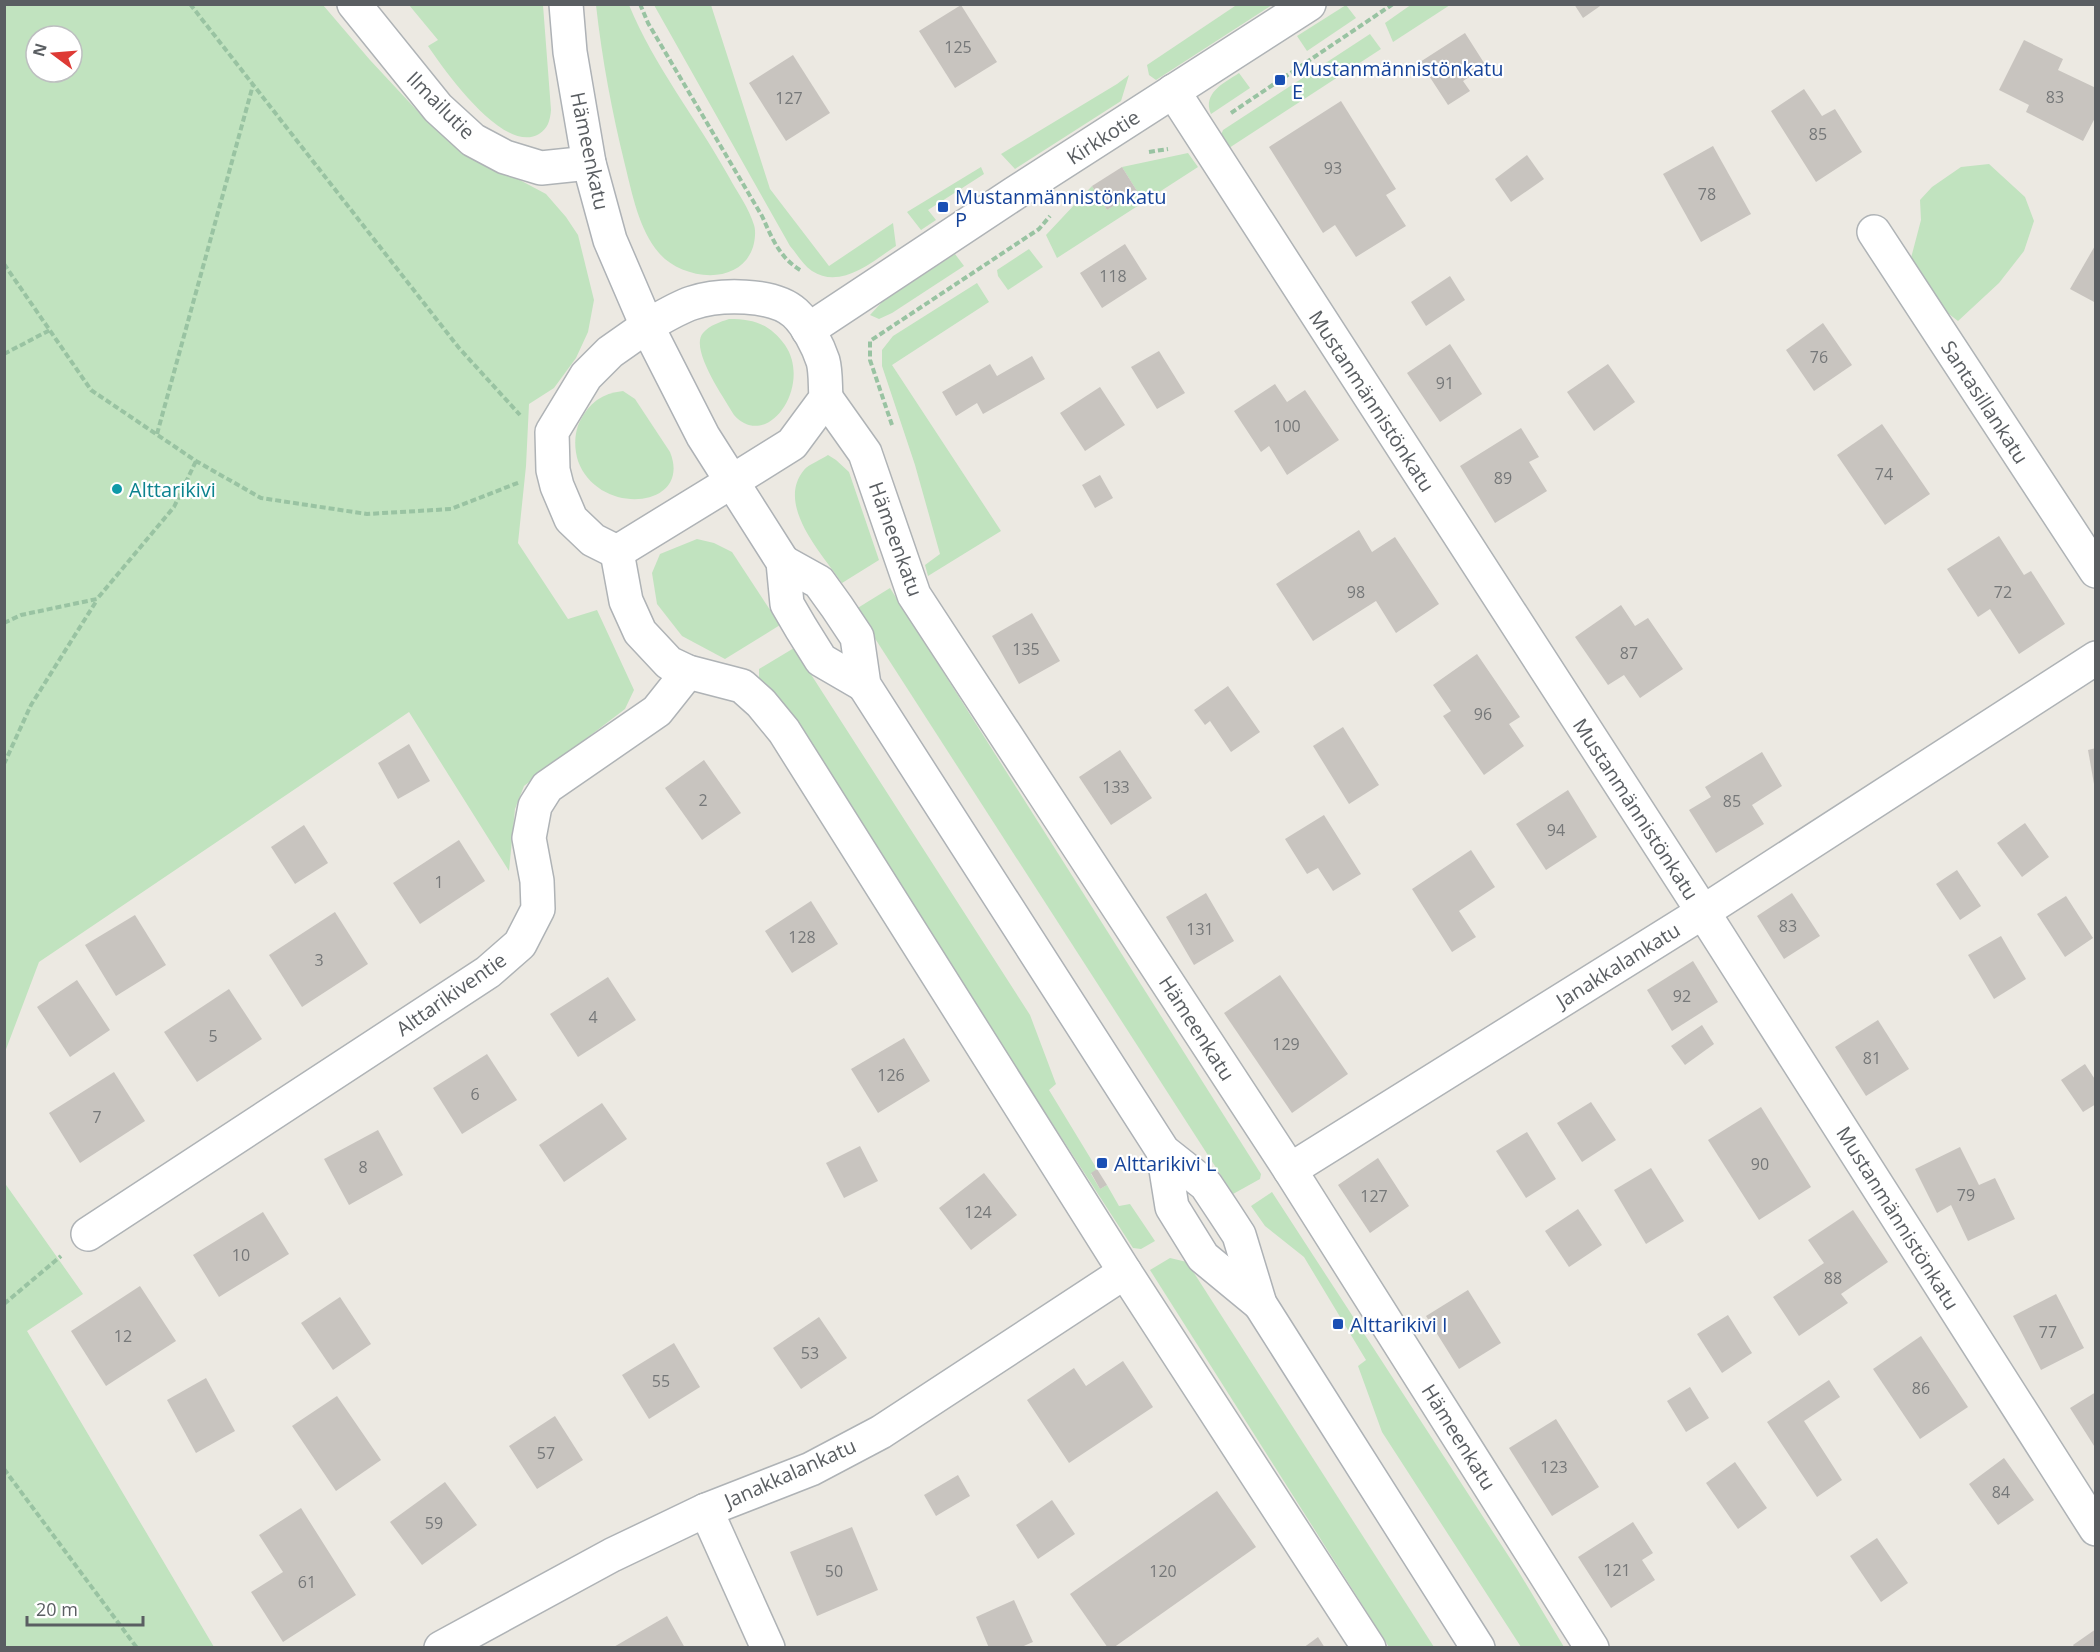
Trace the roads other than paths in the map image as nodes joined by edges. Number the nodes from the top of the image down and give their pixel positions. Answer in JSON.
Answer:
{"nodes":[{"id":1,"x":354,"y":4,"type":"edge"},
{"id":2,"x":566,"y":4,"type":"edge"},
{"id":3,"x":1309,"y":4,"type":"edge"},
{"id":4,"x":1173,"y":91,"type":"junction"},
{"id":5,"x":589,"y":163,"type":"junction"},
{"id":6,"x":1874,"y":232,"type":"dead end"},
{"id":7,"x":647,"y":326,"type":"junction"},
{"id":8,"x":808,"y":330,"type":"junction"},
{"id":9,"x":826,"y":398,"type":"junction"},
{"id":10,"x":731,"y":482,"type":"junction"},
{"id":11,"x":617,"y":552,"type":"junction"},
{"id":12,"x":2096,"y":571,"type":"edge"},
{"id":13,"x":2096,"y":658,"type":"edge"},
{"id":14,"x":688,"y":672,"type":"junction"},
{"id":15,"x":1703,"y":912,"type":"junction"},
{"id":16,"x":1290,"y":1170,"type":"junction"},
{"id":17,"x":88,"y":1234,"type":"road end"},
{"id":18,"x":1125,"y":1272,"type":"junction"},
{"id":19,"x":706,"y":1510,"type":"junction"},
{"id":20,"x":2096,"y":1529,"type":"edge"},
{"id":21,"x":441,"y":1647,"type":"edge"},
{"id":22,"x":768,"y":1647,"type":"edge"},
{"id":23,"x":1369,"y":1647,"type":"edge"},
{"id":24,"x":1478,"y":1647,"type":"edge"},
{"id":25,"x":1592,"y":1647,"type":"edge"}],
"edges":[{"from":1,"to":5,"type":"street","name":"Ilmailutie"},
{"from":2,"to":5,"type":"street","name":"Hämeenkatu"},
{"from":3,"to":4,"type":"street","name":"Kirkkotie"},
{"from":4,"to":8,"type":"street","name":"Kirkkotie"},
{"from":4,"to":15,"type":"street","name":"Mustanmännistönkatu"},
{"from":5,"to":7,"type":"street","name":"Hämeenkatu"},
{"from":6,"to":12,"type":"street","name":"Santasillankatu"},
{"from":7,"to":8,"type":"street"},
{"from":7,"to":10,"type":"street","name":"Hämeenkatu"},
{"from":7,"to":11,"type":"street"},
{"from":8,"to":9,"type":"street"},
{"from":9,"to":10,"type":"street"},
{"from":9,"to":16,"type":"street","name":"Hämeenkatu"},
{"from":10,"to":11,"type":"street"},
{"from":10,"to":24,"type":"street","name":"Hämeenkatu"},
{"from":11,"to":14,"type":"street"},
{"from":13,"to":15,"type":"street","name":"Janakkalankatu"},
{"from":14,"to":17,"type":"street","name":"Alttarikiventie"},
{"from":14,"to":18,"type":"street"},
{"from":15,"to":16,"type":"street","name":"Janakkalankatu"},
{"from":15,"to":20,"type":"street","name":"Mustanmännistönkatu"},
{"from":16,"to":25,"type":"street","name":"Hämeenkatu"},
{"from":18,"to":19,"type":"street","name":"Janakkalankatu"},
{"from":18,"to":23,"type":"street"},
{"from":19,"to":21,"type":"street","name":"Janakkalankatu"},
{"from":19,"to":22,"type":"street"}]}
